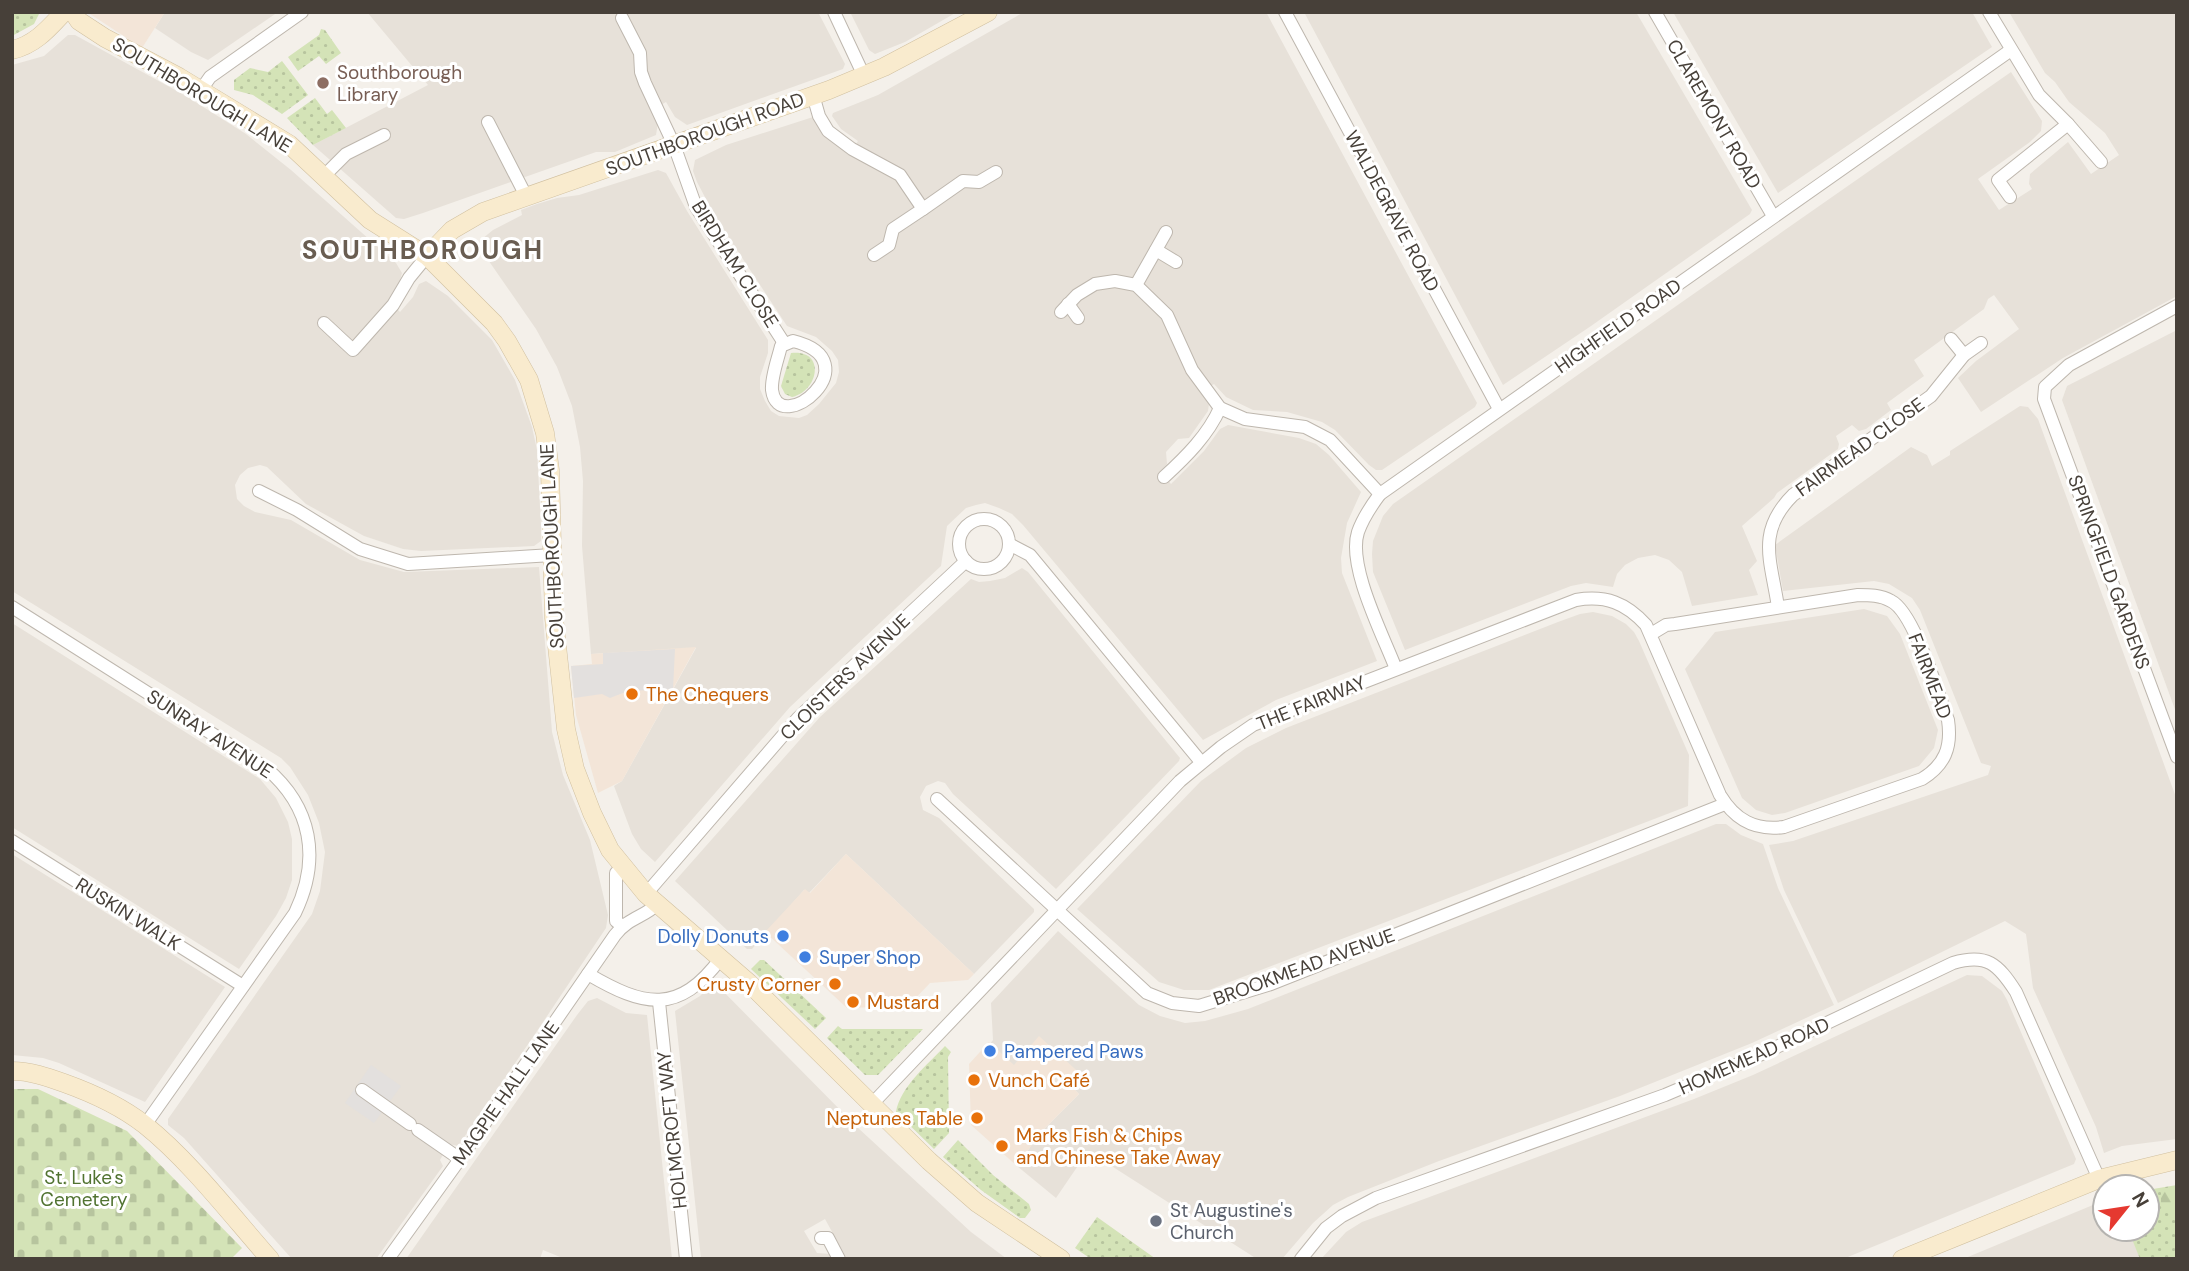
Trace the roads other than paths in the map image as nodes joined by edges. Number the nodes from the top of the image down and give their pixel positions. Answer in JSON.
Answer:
{"nodes":[{"id":1,"x":64,"y":12,"type":"edge"},
{"id":2,"x":73,"y":12,"type":"edge"},
{"id":3,"x":303,"y":12,"type":"edge"},
{"id":4,"x":834,"y":12,"type":"edge"},
{"id":5,"x":988,"y":12,"type":"edge"},
{"id":6,"x":1285,"y":12,"type":"edge"},
{"id":7,"x":1655,"y":12,"type":"edge"},
{"id":8,"x":1989,"y":12,"type":"edge"},
{"id":9,"x":622,"y":18,"type":"dead end"},
{"id":10,"x":12,"y":50,"type":"edge"},
{"id":11,"x":2011,"y":50,"type":"junction"},
{"id":12,"x":864,"y":76,"type":"junction"},
{"id":13,"x":201,"y":90,"type":"junction"},
{"id":14,"x":813,"y":95,"type":"junction"},
{"id":15,"x":488,"y":122,"type":"dead end"},
{"id":16,"x":2068,"y":124,"type":"junction"},
{"id":17,"x":384,"y":135,"type":"dead end"},
{"id":18,"x":674,"y":145,"type":"junction"},
{"id":19,"x":2101,"y":162,"type":"dead end"},
{"id":20,"x":996,"y":172,"type":"dead end"},
{"id":21,"x":324,"y":176,"type":"junction"},
{"id":22,"x":526,"y":197,"type":"junction"},
{"id":23,"x":2010,"y":197,"type":"dead end"},
{"id":24,"x":923,"y":209,"type":"junction"},
{"id":25,"x":1773,"y":216,"type":"junction"},
{"id":26,"x":1166,"y":232,"type":"dead end"},
{"id":27,"x":1156,"y":250,"type":"junction"},
{"id":28,"x":427,"y":256,"type":"junction"},
{"id":29,"x":874,"y":256,"type":"dead end"},
{"id":30,"x":1175,"y":262,"type":"dead end"},
{"id":31,"x":1136,"y":285,"type":"junction"},
{"id":32,"x":2177,"y":306,"type":"edge"},
{"id":33,"x":1079,"y":318,"type":"dead end"},
{"id":34,"x":324,"y":323,"type":"dead end"},
{"id":35,"x":1951,"y":339,"type":"dead end"},
{"id":36,"x":784,"y":343,"type":"junction"},
{"id":37,"x":1981,"y":343,"type":"dead end"},
{"id":38,"x":1964,"y":355,"type":"junction"},
{"id":39,"x":1220,"y":408,"type":"junction"},
{"id":40,"x":1499,"y":409,"type":"junction"},
{"id":41,"x":1164,"y":477,"type":"dead end"},
{"id":42,"x":259,"y":491,"type":"dead end"},
{"id":43,"x":1380,"y":494,"type":"junction"},
{"id":44,"x":1009,"y":544,"type":"junction"},
{"id":45,"x":552,"y":555,"type":"junction"},
{"id":46,"x":966,"y":561,"type":"junction"},
{"id":47,"x":12,"y":607,"type":"edge"},
{"id":48,"x":1778,"y":607,"type":"junction"},
{"id":49,"x":1651,"y":634,"type":"junction"},
{"id":50,"x":1396,"y":669,"type":"junction"},
{"id":51,"x":2177,"y":757,"type":"edge"},
{"id":52,"x":1202,"y":762,"type":"junction"},
{"id":53,"x":937,"y":799,"type":"dead end"},
{"id":54,"x":1725,"y":804,"type":"junction"},
{"id":55,"x":12,"y":841,"type":"edge"},
{"id":56,"x":622,"y":867,"type":"junction"},
{"id":57,"x":652,"y":899,"type":"junction"},
{"id":58,"x":1056,"y":910,"type":"junction"},
{"id":59,"x":622,"y":926,"type":"junction"},
{"id":60,"x":721,"y":958,"type":"junction"},
{"id":61,"x":589,"y":974,"type":"junction"},
{"id":62,"x":243,"y":986,"type":"junction"},
{"id":63,"x":659,"y":1002,"type":"junction"},
{"id":64,"x":12,"y":1071,"type":"edge"},
{"id":65,"x":362,"y":1090,"type":"dead end"},
{"id":66,"x":872,"y":1105,"type":"junction"},
{"id":67,"x":145,"y":1125,"type":"junction"},
{"id":68,"x":460,"y":1159,"type":"junction"},
{"id":69,"x":2177,"y":1160,"type":"edge"},
{"id":70,"x":2096,"y":1173,"type":"edge"},
{"id":71,"x":2120,"y":1173,"type":"edge"},
{"id":72,"x":2091,"y":1182,"type":"edge"},
{"id":73,"x":821,"y":1238,"type":"dead end"},
{"id":74,"x":270,"y":1259,"type":"edge"},
{"id":75,"x":388,"y":1259,"type":"edge"},
{"id":76,"x":686,"y":1259,"type":"edge"},
{"id":77,"x":839,"y":1259,"type":"edge"},
{"id":78,"x":1061,"y":1259,"type":"edge"},
{"id":79,"x":1301,"y":1259,"type":"edge"},
{"id":80,"x":1902,"y":1259,"type":"edge"}],
"edges":[{"from":1,"to":10,"type":"street"},
{"from":2,"to":13,"type":"street","name":"SOUTHBOROUGH LANE"},
{"from":3,"to":13,"type":"street"},
{"from":4,"to":12,"type":"street"},
{"from":5,"to":12,"type":"street","name":"SOUTHBOROUGH ROAD"},
{"from":6,"to":40,"type":"street","name":"WALDEGRAVE ROAD"},
{"from":7,"to":25,"type":"street","name":"CLAREMONT ROAD"},
{"from":8,"to":11,"type":"street"},
{"from":9,"to":18,"type":"street","name":"BIRDHAM CLOSE"},
{"from":11,"to":16,"type":"street"},
{"from":11,"to":25,"type":"street","name":"HIGHFIELD ROAD"},
{"from":12,"to":14,"type":"street","name":"SOUTHBOROUGH ROAD"},
{"from":13,"to":21,"type":"street","name":"SOUTHBOROUGH LANE"},
{"from":14,"to":18,"type":"street","name":"SOUTHBOROUGH ROAD"},
{"from":14,"to":24,"type":"street"},
{"from":15,"to":22,"type":"street"},
{"from":16,"to":19,"type":"street"},
{"from":16,"to":23,"type":"street"},
{"from":17,"to":21,"type":"street"},
{"from":18,"to":22,"type":"street","name":"SOUTHBOROUGH ROAD"},
{"from":18,"to":36,"type":"street","name":"BIRDHAM CLOSE"},
{"from":20,"to":24,"type":"street"},
{"from":21,"to":28,"type":"street","name":"SOUTHBOROUGH LANE"},
{"from":22,"to":28,"type":"street","name":"SOUTHBOROUGH ROAD"},
{"from":24,"to":29,"type":"street"},
{"from":25,"to":40,"type":"street","name":"HIGHFIELD ROAD"},
{"from":26,"to":27,"type":"street"},
{"from":27,"to":30,"type":"street"},
{"from":27,"to":31,"type":"street"},
{"from":28,"to":34,"type":"street"},
{"from":28,"to":45,"type":"street","name":"SOUTHBOROUGH LANE"},
{"from":31,"to":33,"type":"street"},
{"from":31,"to":39,"type":"street"},
{"from":32,"to":51,"type":"street","name":"SPRINGFIELD GARDENS"},
{"from":35,"to":38,"type":"street"},
{"from":36,"to":36,"type":"street","name":"BIRDHAM CLOSE"},
{"from":37,"to":38,"type":"street","name":"FAIRMEAD CLOSE"},
{"from":38,"to":48,"type":"street","name":"FAIRMEAD CLOSE"},
{"from":39,"to":41,"type":"street"},
{"from":39,"to":43,"type":"street"},
{"from":40,"to":43,"type":"street","name":"HIGHFIELD ROAD"},
{"from":42,"to":45,"type":"street"},
{"from":43,"to":50,"type":"street","name":"HIGHFIELD ROAD"},
{"from":44,"to":46,"type":"street"},
{"from":44,"to":46,"type":"street"},
{"from":44,"to":52,"type":"street"},
{"from":45,"to":56,"type":"street","name":"SOUTHBOROUGH LANE"},
{"from":46,"to":57,"type":"street","name":"CLOISTERS AVENUE"},
{"from":47,"to":62,"type":"street","name":"SUNRAY AVENUE"},
{"from":48,"to":49,"type":"street","name":"FAIRMEAD"},
{"from":48,"to":54,"type":"street","name":"FAIRMEAD"},
{"from":49,"to":50,"type":"street","name":"THE FAIRWAY"},
{"from":49,"to":54,"type":"street","name":"THE FAIRWAY"},
{"from":50,"to":52,"type":"street","name":"THE FAIRWAY"},
{"from":52,"to":58,"type":"street","name":"THE FAIRWAY"},
{"from":53,"to":58,"type":"street","name":"BROOKMEAD AVENUE"},
{"from":54,"to":58,"type":"street","name":"BROOKMEAD AVENUE"},
{"from":55,"to":62,"type":"street","name":"RUSKIN WALK"},
{"from":56,"to":57,"type":"street","name":"SOUTHBOROUGH LANE"},
{"from":56,"to":59,"type":"street"},
{"from":57,"to":59,"type":"street","name":"MAGPIE HALL LANE"},
{"from":57,"to":60,"type":"street","name":"SOUTHBOROUGH LANE"},
{"from":58,"to":66,"type":"street","name":"THE FAIRWAY"},
{"from":59,"to":61,"type":"street","name":"MAGPIE HALL LANE"},
{"from":60,"to":63,"type":"street"},
{"from":60,"to":66,"type":"street","name":"SOUTHBOROUGH LANE"},
{"from":61,"to":63,"type":"street"},
{"from":61,"to":68,"type":"street","name":"MAGPIE HALL LANE"},
{"from":62,"to":67,"type":"street","name":"SUNRAY AVENUE"},
{"from":63,"to":76,"type":"street","name":"HOLMCROFT WAY"},
{"from":64,"to":67,"type":"street"},
{"from":65,"to":68,"type":"street"},
{"from":66,"to":78,"type":"street","name":"SOUTHBOROUGH LANE"},
{"from":67,"to":74,"type":"street"},
{"from":68,"to":75,"type":"street","name":"MAGPIE HALL LANE"},
{"from":69,"to":71,"type":"street"},
{"from":70,"to":79,"type":"street","name":"HOMEMEAD ROAD"},
{"from":72,"to":80,"type":"street"},
{"from":73,"to":77,"type":"street"}]}
